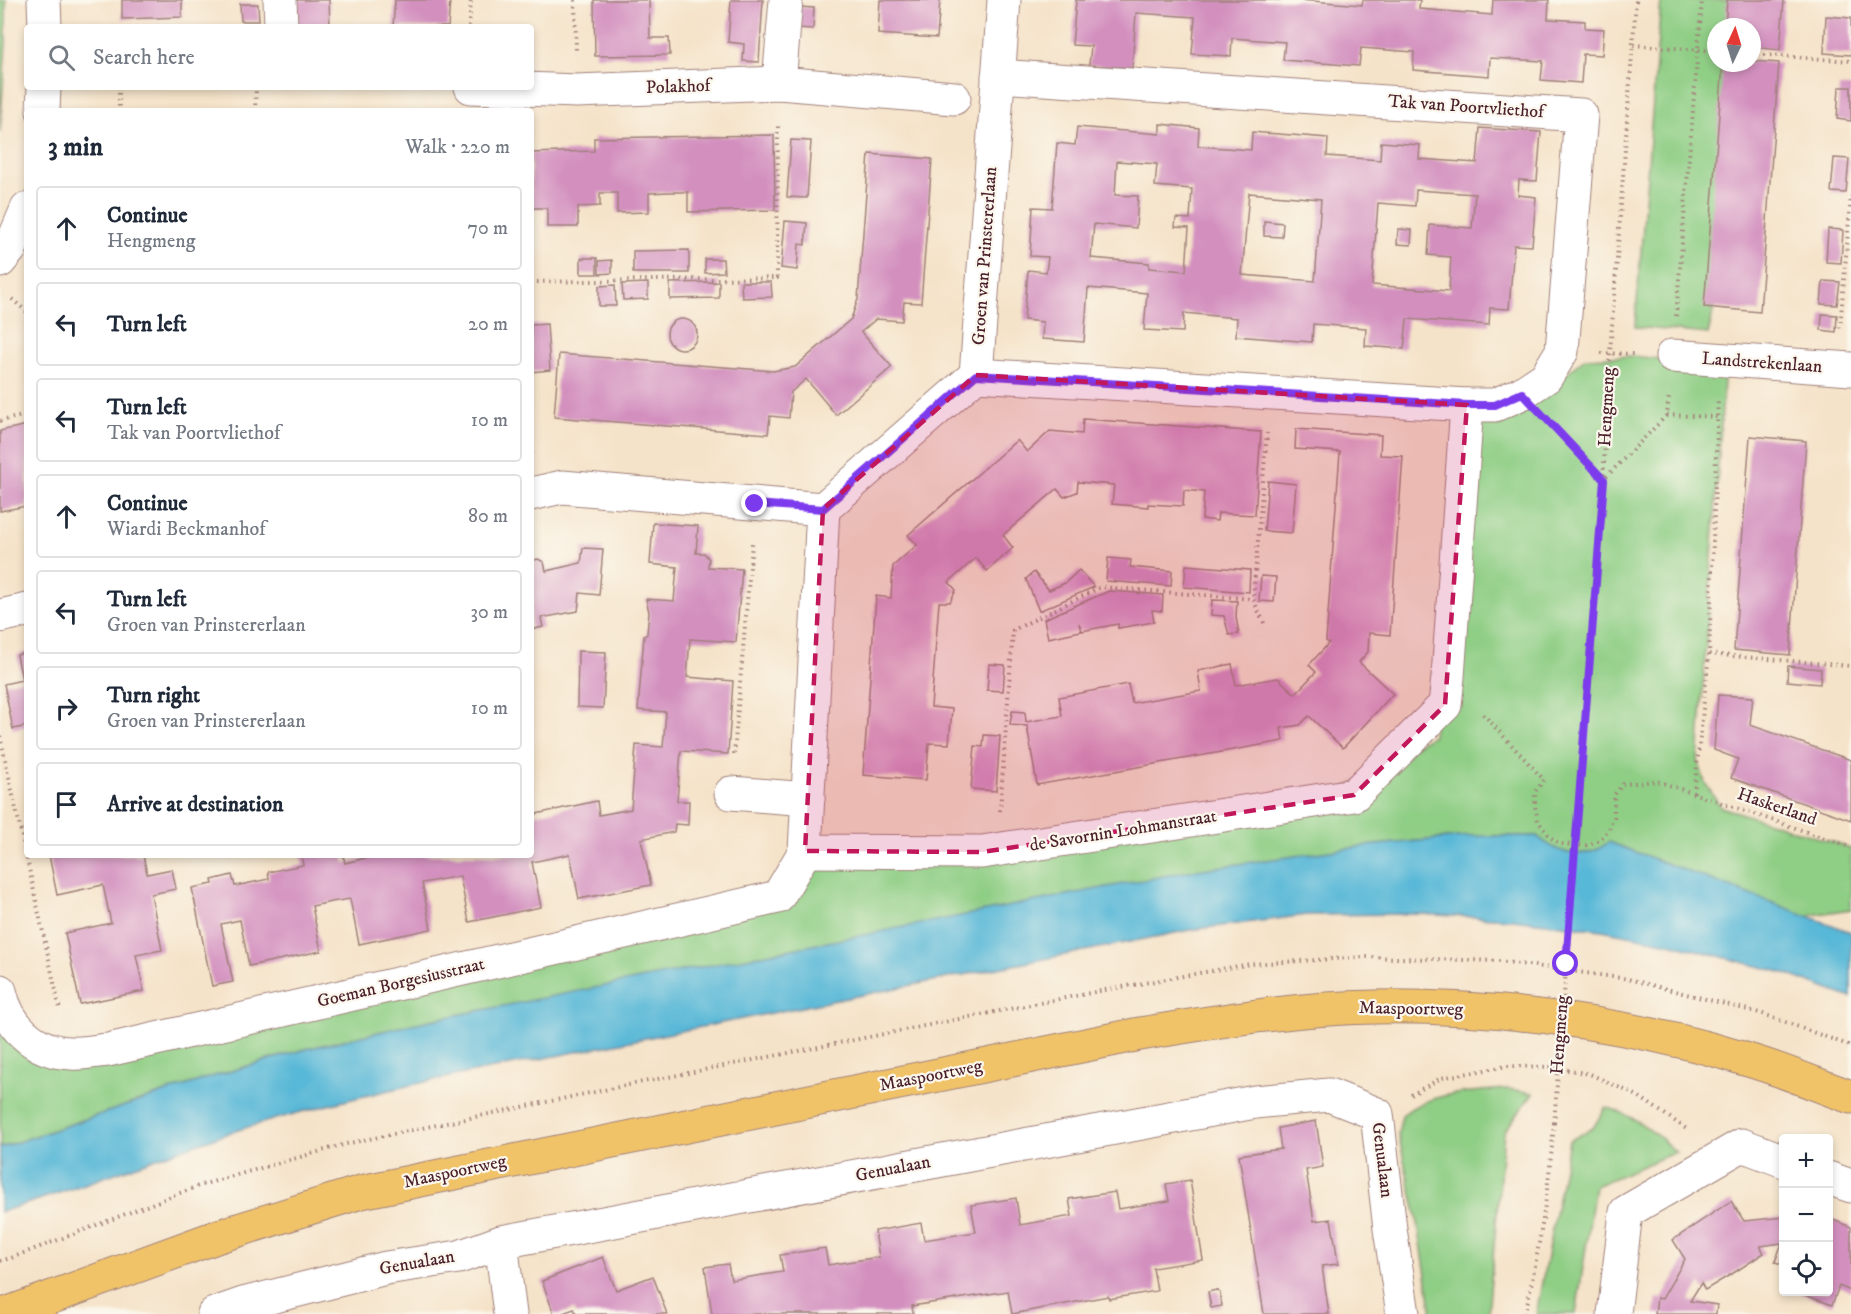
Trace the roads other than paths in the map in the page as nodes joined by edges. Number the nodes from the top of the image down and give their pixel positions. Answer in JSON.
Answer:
{"nodes":[{"id":1,"x":44,"y":0,"type":"edge"},
{"id":2,"x":280,"y":0,"type":"edge"},
{"id":3,"x":786,"y":0,"type":"edge"},
{"id":4,"x":1004,"y":0,"type":"edge"},
{"id":5,"x":45,"y":24,"type":"edge"},
{"id":6,"x":280,"y":24,"type":"edge"},
{"id":7,"x":998,"y":76,"type":"junction"},
{"id":8,"x":779,"y":83,"type":"junction"},
{"id":9,"x":534,"y":89,"type":"edge"},
{"id":10,"x":44,"y":90,"type":"edge"},
{"id":11,"x":954,"y":98,"type":"dead end"},
{"id":12,"x":43,"y":108,"type":"edge"},
{"id":13,"x":24,"y":216,"type":"edge"},
{"id":14,"x":0,"y":261,"type":"edge"},
{"id":15,"x":1672,"y":356,"type":"road end"},
{"id":16,"x":1844,"y":368,"type":"edge"},
{"id":17,"x":976,"y":375,"type":"junction"},
{"id":18,"x":1467,"y":405,"type":"junction"},
{"id":19,"x":534,"y":493,"type":"edge"},
{"id":20,"x":823,"y":509,"type":"junction"},
{"id":21,"x":24,"y":611,"type":"edge"},
{"id":22,"x":0,"y":616,"type":"edge"},
{"id":23,"x":731,"y":793,"type":"road end"},
{"id":24,"x":808,"y":799,"type":"junction"},
{"id":25,"x":805,"y":851,"type":"junction"},
{"id":26,"x":0,"y":991,"type":"edge"},
{"id":27,"x":1851,"y":1097,"type":"edge"},
{"id":28,"x":1779,"y":1160,"type":"edge"},
{"id":29,"x":1833,"y":1180,"type":"edge"},
{"id":30,"x":1851,"y":1186,"type":"edge"},
{"id":31,"x":501,"y":1242,"type":"junction"},
{"id":32,"x":10,"y":1310,"type":"edge"},
{"id":33,"x":214,"y":1314,"type":"edge"},
{"id":34,"x":510,"y":1314,"type":"edge"},
{"id":35,"x":1403,"y":1314,"type":"edge"},
{"id":36,"x":1614,"y":1314,"type":"edge"}],
"edges":[{"from":1,"to":5,"type":"street"},
{"from":2,"to":6,"type":"street"},
{"from":3,"to":8,"type":"street"},
{"from":4,"to":7,"type":"street","name":"Groen van Prinstererlaan"},
{"from":7,"to":17,"type":"street","name":"Groen van Prinstererlaan"},
{"from":7,"to":18,"type":"street","name":"Tak van Poortvliethof"},
{"from":8,"to":9,"type":"street","name":"Polakhof"},
{"from":8,"to":11,"type":"street","name":"Polakhof"},
{"from":10,"to":12,"type":"street"},
{"from":13,"to":14,"type":"street"},
{"from":15,"to":16,"type":"street","name":"Landstrekenlaan"},
{"from":17,"to":18,"type":"street","name":"Tak van Poortvliethof"},
{"from":17,"to":20,"type":"street"},
{"from":18,"to":25,"type":"street","name":"de Savornin Lohmanstraat"},
{"from":19,"to":20,"type":"street"},
{"from":20,"to":24,"type":"street"},
{"from":21,"to":22,"type":"street"},
{"from":23,"to":24,"type":"street"},
{"from":24,"to":25,"type":"street"},
{"from":25,"to":26,"type":"street","name":"Goeman Borgesiusstraat"},
{"from":27,"to":32,"type":"main road","name":"Maaspoortweg"},
{"from":28,"to":36,"type":"street"},
{"from":29,"to":30,"type":"street"},
{"from":31,"to":33,"type":"street","name":"Genualaan"},
{"from":31,"to":34,"type":"street"},
{"from":31,"to":35,"type":"street","name":"Genualaan"}]}
